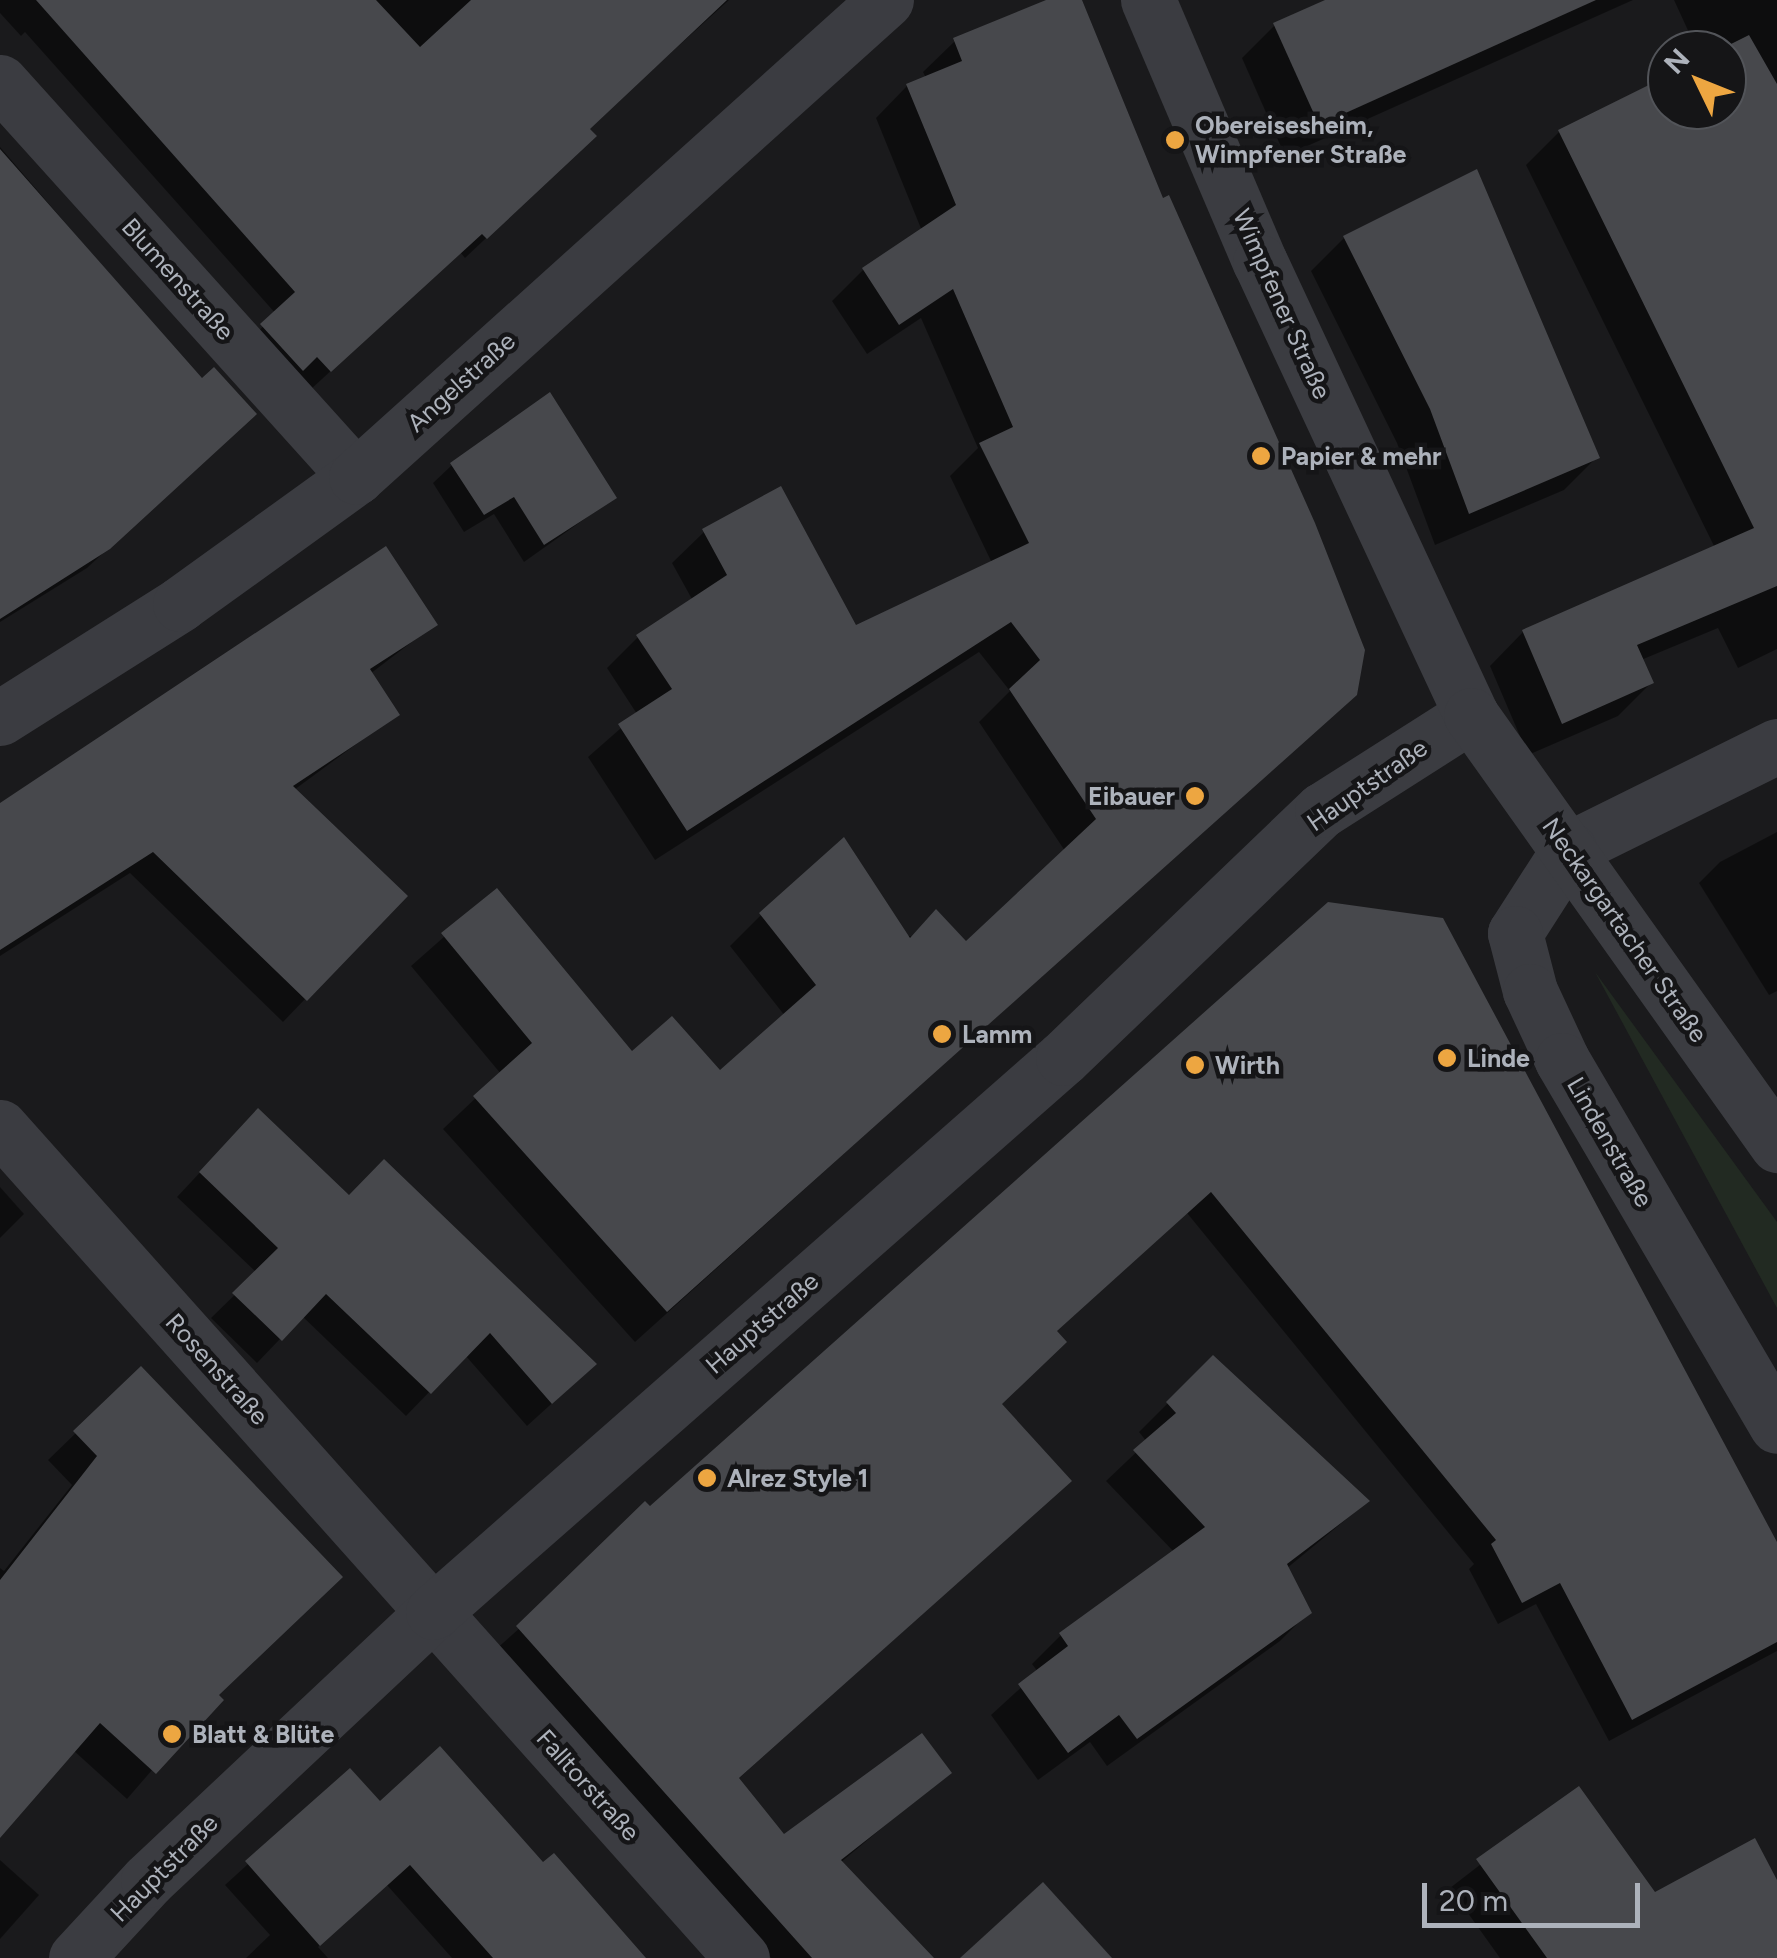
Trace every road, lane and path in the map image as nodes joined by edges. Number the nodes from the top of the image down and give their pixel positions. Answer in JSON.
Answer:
{"nodes":[{"id":1,"x":886,"y":0,"type":"edge"},
{"id":2,"x":1148,"y":0,"type":"edge"},
{"id":3,"x":0,"y":82,"type":"edge"},
{"id":4,"x":356,"y":477,"type":"junction"},
{"id":5,"x":1471,"y":715,"type":"junction"},
{"id":6,"x":0,"y":718,"type":"edge"},
{"id":7,"x":1777,"y":746,"type":"edge"},
{"id":8,"x":1568,"y":849,"type":"junction"},
{"id":9,"x":0,"y":1127,"type":"edge"},
{"id":10,"x":1777,"y":1145,"type":"edge"},
{"id":11,"x":1777,"y":1426,"type":"edge"},
{"id":12,"x":433,"y":1612,"type":"junction"},
{"id":13,"x":76,"y":1958,"type":"edge"},
{"id":14,"x":742,"y":1958,"type":"edge"}],
"edges":[{"from":1,"to":4,"type":"street","name":"Angelstraße"},
{"from":2,"to":5,"type":"street","name":"Wimpfener Straße"},
{"from":3,"to":4,"type":"street","name":"Blumenstraße"},
{"from":4,"to":6,"type":"street","name":"Angelstraße"},
{"from":5,"to":8,"type":"street","name":"Neckargartacher Straße"},
{"from":5,"to":12,"type":"street","name":"Hauptstraße"},
{"from":7,"to":8,"type":"street"},
{"from":8,"to":10,"type":"street","name":"Neckargartacher Straße"},
{"from":8,"to":11,"type":"street","name":"Lindenstraße"},
{"from":9,"to":12,"type":"street","name":"Rosenstraße"},
{"from":12,"to":13,"type":"street","name":"Hauptstraße"},
{"from":12,"to":14,"type":"street","name":"Falltorstraße"}]}
